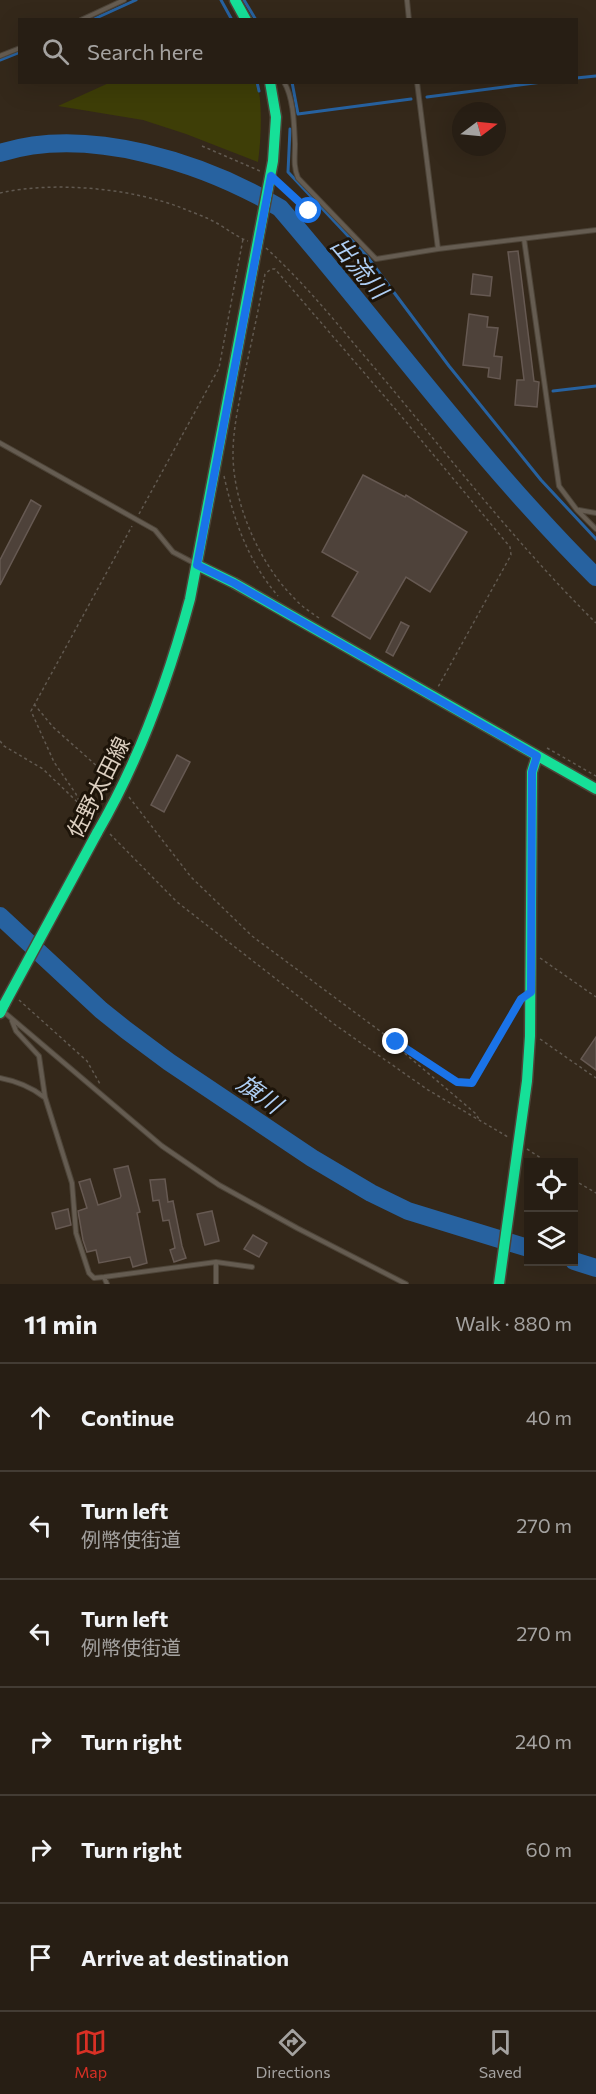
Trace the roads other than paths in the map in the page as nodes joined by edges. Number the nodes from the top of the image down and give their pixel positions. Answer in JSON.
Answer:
{"nodes":[{"id":1,"x":124,"y":0,"type":"edge"},
{"id":2,"x":235,"y":0,"type":"edge"},
{"id":3,"x":407,"y":0,"type":"edge"},
{"id":4,"x":85,"y":18,"type":"edge"},
{"id":5,"x":245,"y":18,"type":"edge"},
{"id":6,"x":409,"y":18,"type":"edge"},
{"id":7,"x":18,"y":49,"type":"edge"},
{"id":8,"x":0,"y":56,"type":"edge"},
{"id":9,"x":270,"y":84,"type":"edge"},
{"id":10,"x":285,"y":84,"type":"edge"},
{"id":11,"x":417,"y":84,"type":"edge"},
{"id":12,"x":596,"y":230,"type":"edge"},
{"id":13,"x":524,"y":239,"type":"junction"},
{"id":14,"x":438,"y":249,"type":"junction"},
{"id":15,"x":0,"y":443,"type":"edge"},
{"id":16,"x":577,"y":510,"type":"junction"},
{"id":17,"x":596,"y":513,"type":"edge"},
{"id":18,"x":596,"y":529,"type":"edge"},
{"id":19,"x":197,"y":565,"type":"junction"},
{"id":20,"x":537,"y":756,"type":"junction"},
{"id":21,"x":596,"y":789,"type":"edge"},
{"id":22,"x":2,"y":1009,"type":"edge"},
{"id":23,"x":11,"y":1019,"type":"junction"},
{"id":24,"x":0,"y":1078,"type":"edge"},
{"id":25,"x":45,"y":1098,"type":"junction"},
{"id":26,"x":216,"y":1262,"type":"junction"},
{"id":27,"x":252,"y":1268,"type":"dead end"},
{"id":28,"x":104,"y":1277,"type":"junction"},
{"id":29,"x":106,"y":1284,"type":"edge"},
{"id":30,"x":216,"y":1284,"type":"edge"},
{"id":31,"x":406,"y":1284,"type":"edge"},
{"id":32,"x":498,"y":1284,"type":"edge"}],
"edges":[{"from":1,"to":4,"type":"lane"},
{"from":2,"to":5,"type":"street"},
{"from":3,"to":6,"type":"lane"},
{"from":7,"to":8,"type":"lane"},
{"from":9,"to":19,"type":"street","name":"佐野太田線"},
{"from":10,"to":14,"type":"lane"},
{"from":11,"to":14,"type":"lane"},
{"from":12,"to":13,"type":"lane"},
{"from":13,"to":14,"type":"lane"},
{"from":13,"to":16,"type":"lane"},
{"from":15,"to":19,"type":"lane"},
{"from":16,"to":17,"type":"lane"},
{"from":16,"to":18,"type":"lane"},
{"from":19,"to":20,"type":"street"},
{"from":19,"to":22,"type":"street","name":"佐野太田線","bridge":true},
{"from":20,"to":21,"type":"street"},
{"from":20,"to":32,"type":"street"},
{"from":22,"to":23,"type":"lane"},
{"from":23,"to":25,"type":"lane"},
{"from":23,"to":31,"type":"lane"},
{"from":24,"to":25,"type":"lane"},
{"from":25,"to":28,"type":"lane"},
{"from":26,"to":27,"type":"lane"},
{"from":26,"to":28,"type":"lane"},
{"from":26,"to":30,"type":"lane"},
{"from":28,"to":29,"type":"lane"}]}
